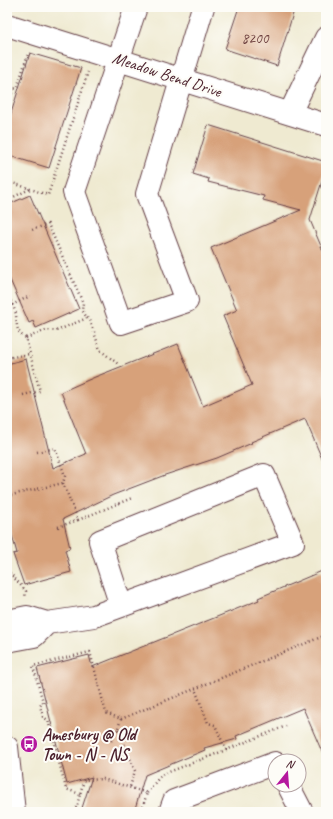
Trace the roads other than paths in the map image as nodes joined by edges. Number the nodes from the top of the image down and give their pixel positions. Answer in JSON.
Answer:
{"nodes":[{"id":1,"x":136,"y":7,"type":"edge"},
{"id":2,"x":203,"y":7,"type":"edge"},
{"id":3,"x":7,"y":25,"type":"edge"},
{"id":4,"x":326,"y":38,"type":"edge"},
{"id":5,"x":119,"y":58,"type":"junction"},
{"id":6,"x":181,"y":79,"type":"junction"},
{"id":7,"x":290,"y":113,"type":"junction"},
{"id":8,"x":326,"y":125,"type":"edge"},
{"id":9,"x":121,"y":606,"type":"junction"},
{"id":10,"x":7,"y":621,"type":"edge"},
{"id":11,"x":47,"y":622,"type":"junction"},
{"id":12,"x":7,"y":641,"type":"edge"},
{"id":13,"x":7,"y":747,"type":"edge"},
{"id":14,"x":267,"y":766,"type":"edge"},
{"id":15,"x":292,"y":793,"type":"edge"},
{"id":16,"x":14,"y":812,"type":"edge"},
{"id":17,"x":170,"y":812,"type":"edge"},
{"id":18,"x":302,"y":812,"type":"edge"}],
"edges":[{"from":1,"to":5,"type":"street"},
{"from":2,"to":6,"type":"street"},
{"from":3,"to":5,"type":"street","name":"Meadow Bend Drive"},
{"from":4,"to":7,"type":"street"},
{"from":5,"to":6,"type":"street","name":"Meadow Bend Drive"},
{"from":5,"to":6,"type":"street"},
{"from":6,"to":7,"type":"street","name":"Meadow Bend Drive"},
{"from":7,"to":8,"type":"street","name":"Meadow Bend Drive"},
{"from":9,"to":9,"type":"street"},
{"from":9,"to":11,"type":"street"},
{"from":10,"to":11,"type":"street"},
{"from":11,"to":12,"type":"street"},
{"from":13,"to":16,"type":"street"},
{"from":14,"to":17,"type":"street"},
{"from":15,"to":18,"type":"street"}]}
